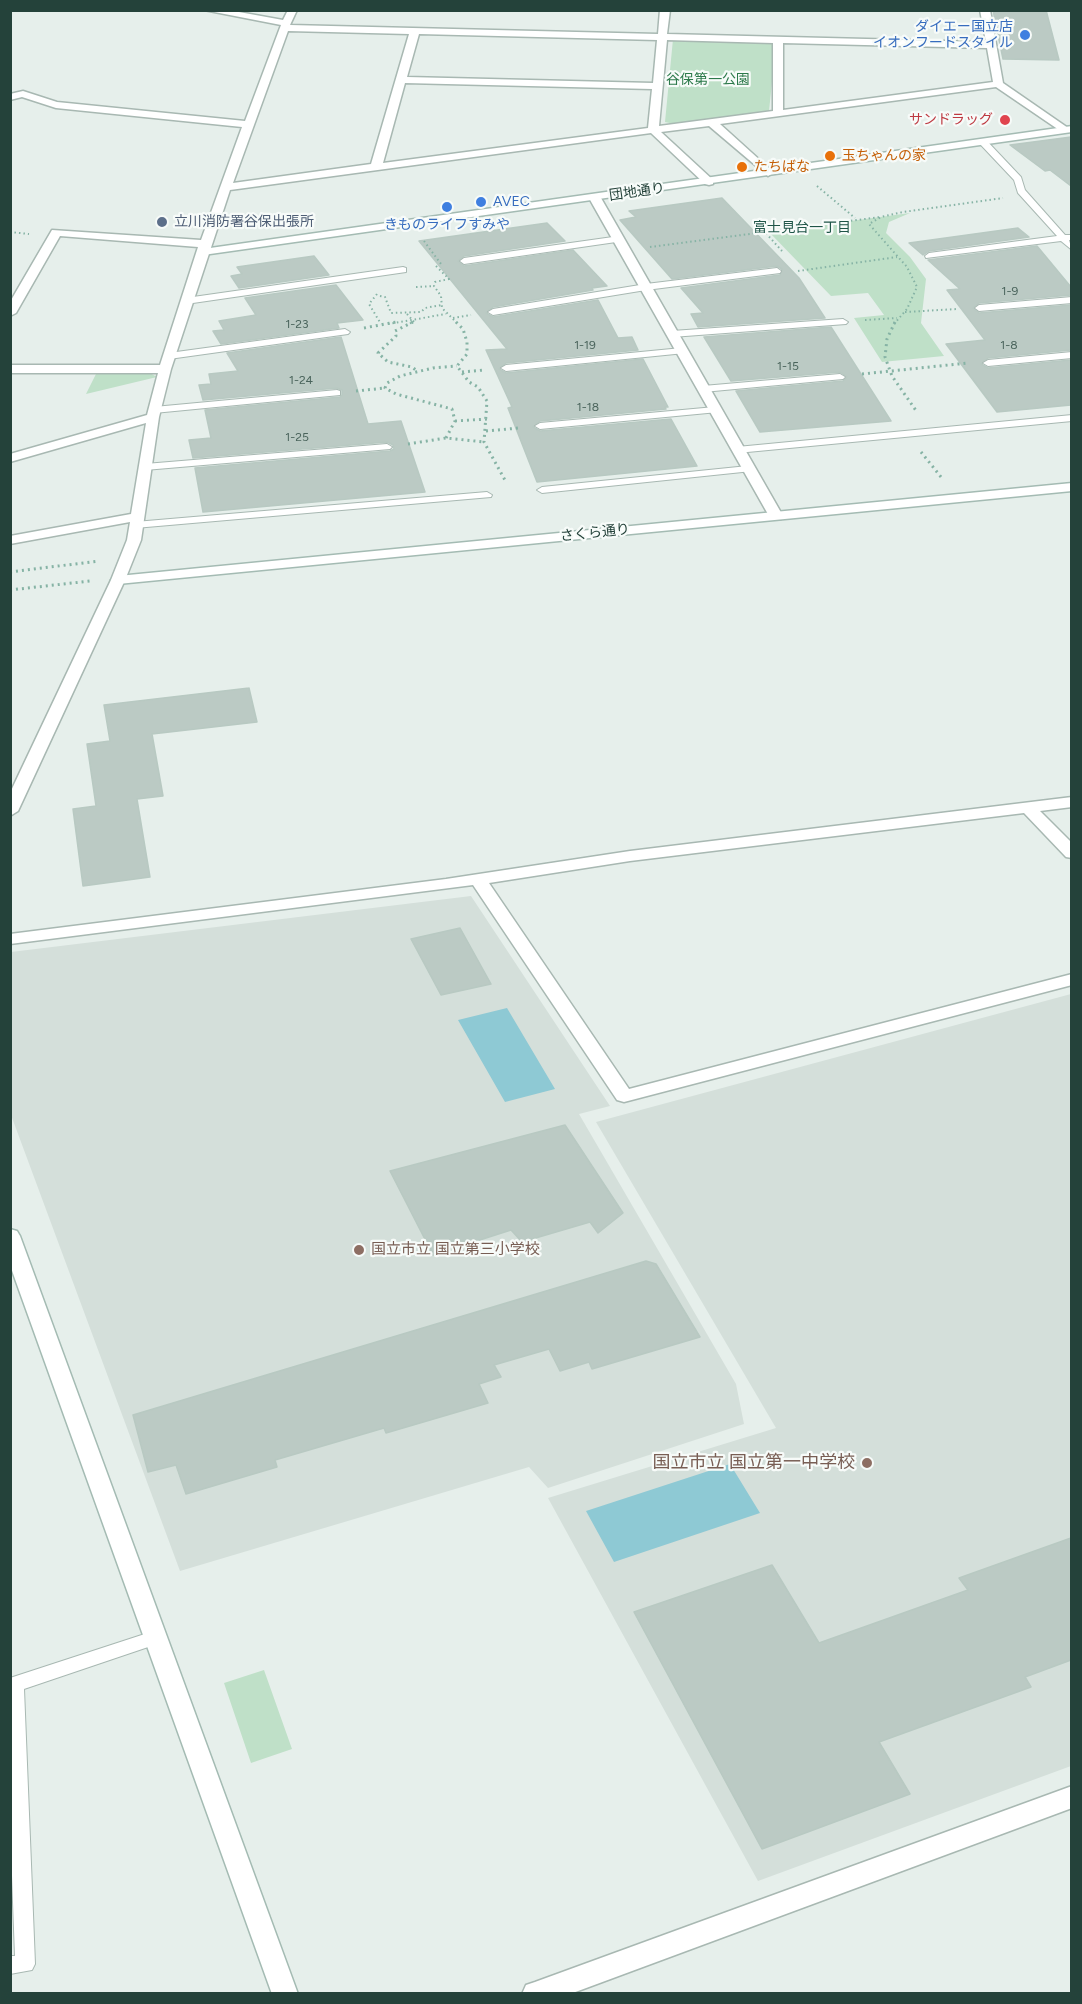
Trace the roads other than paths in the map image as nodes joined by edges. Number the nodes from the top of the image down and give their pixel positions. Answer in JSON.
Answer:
{"nodes":[{"id":1,"x":208,"y":10,"type":"edge"},
{"id":2,"x":293,"y":10,"type":"edge"},
{"id":3,"x":665,"y":10,"type":"edge"},
{"id":4,"x":985,"y":10,"type":"edge"},
{"id":5,"x":285,"y":26,"type":"junction"},
{"id":6,"x":415,"y":31,"type":"junction"},
{"id":7,"x":662,"y":37,"type":"junction"},
{"id":8,"x":778,"y":40,"type":"junction"},
{"id":9,"x":992,"y":45,"type":"junction"},
{"id":10,"x":401,"y":80,"type":"junction"},
{"id":11,"x":998,"y":84,"type":"junction"},
{"id":12,"x":657,"y":86,"type":"junction"},
{"id":13,"x":10,"y":98,"type":"edge"},
{"id":14,"x":778,"y":113,"type":"junction"},
{"id":15,"x":711,"y":122,"type":"junction"},
{"id":16,"x":249,"y":125,"type":"junction"},
{"id":17,"x":653,"y":130,"type":"junction"},
{"id":18,"x":1069,"y":130,"type":"edge"},
{"id":19,"x":983,"y":142,"type":"junction"},
{"id":20,"x":375,"y":167,"type":"junction"},
{"id":21,"x":768,"y":173,"type":"junction"},
{"id":22,"x":709,"y":182,"type":"junction"},
{"id":23,"x":226,"y":187,"type":"junction"},
{"id":24,"x":595,"y":198,"type":"junction"},
{"id":25,"x":1067,"y":238,"type":"edge"},
{"id":26,"x":623,"y":245,"type":"junction"},
{"id":27,"x":204,"y":248,"type":"junction"},
{"id":28,"x":1071,"y":248,"type":"edge"},
{"id":29,"x":929,"y":256,"type":"dead end"},
{"id":30,"x":464,"y":261,"type":"road end"},
{"id":31,"x":403,"y":270,"type":"dead end"},
{"id":32,"x":777,"y":271,"type":"dead end"},
{"id":33,"x":646,"y":287,"type":"junction"},
{"id":34,"x":1071,"y":300,"type":"edge"},
{"id":35,"x":186,"y":301,"type":"junction"},
{"id":36,"x":979,"y":308,"type":"road end"},
{"id":37,"x":493,"y":312,"type":"dead end"},
{"id":38,"x":10,"y":313,"type":"edge"},
{"id":39,"x":843,"y":322,"type":"road end"},
{"id":40,"x":345,"y":332,"type":"road end"},
{"id":41,"x":672,"y":334,"type":"junction"},
{"id":42,"x":682,"y":351,"type":"junction"},
{"id":43,"x":1071,"y":355,"type":"edge"},
{"id":44,"x":167,"y":363,"type":"junction"},
{"id":45,"x":988,"y":363,"type":"road end"},
{"id":46,"x":506,"y":368,"type":"dead end"},
{"id":47,"x":10,"y":369,"type":"edge"},
{"id":48,"x":840,"y":377,"type":"dead end"},
{"id":49,"x":703,"y":388,"type":"junction"},
{"id":50,"x":337,"y":393,"type":"road end"},
{"id":51,"x":715,"y":410,"type":"junction"},
{"id":52,"x":153,"y":414,"type":"junction"},
{"id":53,"x":1071,"y":418,"type":"edge"},
{"id":54,"x":540,"y":426,"type":"road end"},
{"id":55,"x":387,"y":447,"type":"road end"},
{"id":56,"x":737,"y":450,"type":"junction"},
{"id":57,"x":10,"y":458,"type":"edge"},
{"id":58,"x":145,"y":466,"type":"junction"},
{"id":59,"x":748,"y":469,"type":"junction"},
{"id":60,"x":1071,"y":487,"type":"edge"},
{"id":61,"x":542,"y":490,"type":"road end"},
{"id":62,"x":487,"y":495,"type":"dead end"},
{"id":63,"x":776,"y":516,"type":"junction"},
{"id":64,"x":136,"y":521,"type":"junction"},
{"id":65,"x":10,"y":540,"type":"edge"},
{"id":66,"x":118,"y":580,"type":"junction"},
{"id":67,"x":1071,"y":802,"type":"edge"},
{"id":68,"x":1028,"y":808,"type":"junction"},
{"id":69,"x":10,"y":811,"type":"edge"},
{"id":70,"x":1071,"y":853,"type":"edge"},
{"id":71,"x":478,"y":879,"type":"junction"},
{"id":72,"x":10,"y":939,"type":"edge"},
{"id":73,"x":1071,"y":979,"type":"edge"},
{"id":74,"x":10,"y":1236,"type":"edge"},
{"id":75,"x":15,"y":1266,"type":"edge"},
{"id":76,"x":154,"y":1638,"type":"junction"},
{"id":77,"x":13,"y":1685,"type":"edge"},
{"id":78,"x":1071,"y":1797,"type":"edge"},
{"id":79,"x":10,"y":1965,"type":"edge"},
{"id":80,"x":285,"y":1994,"type":"edge"},
{"id":81,"x":535,"y":1994,"type":"edge"}],
"edges":[{"from":1,"to":5,"type":"street"},
{"from":2,"to":5,"type":"street"},
{"from":3,"to":7,"type":"street"},
{"from":4,"to":9,"type":"street"},
{"from":5,"to":6,"type":"street"},
{"from":5,"to":16,"type":"street"},
{"from":6,"to":7,"type":"street"},
{"from":6,"to":10,"type":"street"},
{"from":7,"to":8,"type":"street"},
{"from":7,"to":12,"type":"street"},
{"from":8,"to":9,"type":"street"},
{"from":8,"to":14,"type":"street"},
{"from":9,"to":11,"type":"street"},
{"from":10,"to":12,"type":"street"},
{"from":10,"to":20,"type":"street"},
{"from":11,"to":14,"type":"street"},
{"from":11,"to":18,"type":"street"},
{"from":12,"to":17,"type":"street"},
{"from":13,"to":16,"type":"street"},
{"from":14,"to":15,"type":"street"},
{"from":15,"to":17,"type":"street"},
{"from":15,"to":21,"type":"street"},
{"from":16,"to":23,"type":"street"},
{"from":17,"to":20,"type":"street"},
{"from":17,"to":22,"type":"street"},
{"from":18,"to":19,"type":"street","name":"団地通り"},
{"from":19,"to":21,"type":"street","name":"団地通り"},
{"from":19,"to":25,"type":"lane"},
{"from":20,"to":23,"type":"street"},
{"from":21,"to":22,"type":"street","name":"団地通り"},
{"from":22,"to":24,"type":"street","name":"団地通り"},
{"from":23,"to":27,"type":"street"},
{"from":24,"to":26,"type":"street"},
{"from":24,"to":27,"type":"street","name":"団地通り"},
{"from":25,"to":28,"type":"lane"},
{"from":25,"to":29,"type":"lane"},
{"from":26,"to":30,"type":"lane"},
{"from":26,"to":33,"type":"street"},
{"from":27,"to":35,"type":"street"},
{"from":27,"to":38,"type":"street","name":"団地通り"},
{"from":31,"to":35,"type":"lane"},
{"from":32,"to":33,"type":"lane"},
{"from":33,"to":37,"type":"lane"},
{"from":33,"to":41,"type":"street"},
{"from":34,"to":36,"type":"lane"},
{"from":35,"to":44,"type":"street"},
{"from":39,"to":41,"type":"lane"},
{"from":40,"to":44,"type":"lane"},
{"from":41,"to":42,"type":"street"},
{"from":42,"to":46,"type":"lane"},
{"from":42,"to":49,"type":"street"},
{"from":43,"to":45,"type":"lane"},
{"from":44,"to":47,"type":"street"},
{"from":44,"to":52,"type":"street"},
{"from":48,"to":49,"type":"lane"},
{"from":49,"to":51,"type":"street"},
{"from":50,"to":52,"type":"lane"},
{"from":51,"to":54,"type":"lane"},
{"from":51,"to":56,"type":"street"},
{"from":52,"to":57,"type":"street"},
{"from":52,"to":58,"type":"street"},
{"from":53,"to":56,"type":"lane"},
{"from":55,"to":58,"type":"lane"},
{"from":56,"to":59,"type":"street"},
{"from":58,"to":64,"type":"street"},
{"from":59,"to":61,"type":"lane"},
{"from":59,"to":63,"type":"street"},
{"from":60,"to":63,"type":"street","name":"さくら通り"},
{"from":62,"to":64,"type":"lane"},
{"from":63,"to":66,"type":"street","name":"さくら通り"},
{"from":64,"to":65,"type":"street"},
{"from":64,"to":66,"type":"street"},
{"from":66,"to":69,"type":"street"},
{"from":67,"to":68,"type":"street"},
{"from":68,"to":70,"type":"street"},
{"from":68,"to":71,"type":"street"},
{"from":71,"to":72,"type":"street"},
{"from":71,"to":73,"type":"street"},
{"from":74,"to":75,"type":"street"},
{"from":75,"to":76,"type":"street"},
{"from":76,"to":77,"type":"lane"},
{"from":76,"to":80,"type":"street"},
{"from":77,"to":79,"type":"lane"},
{"from":78,"to":81,"type":"street"}]}
